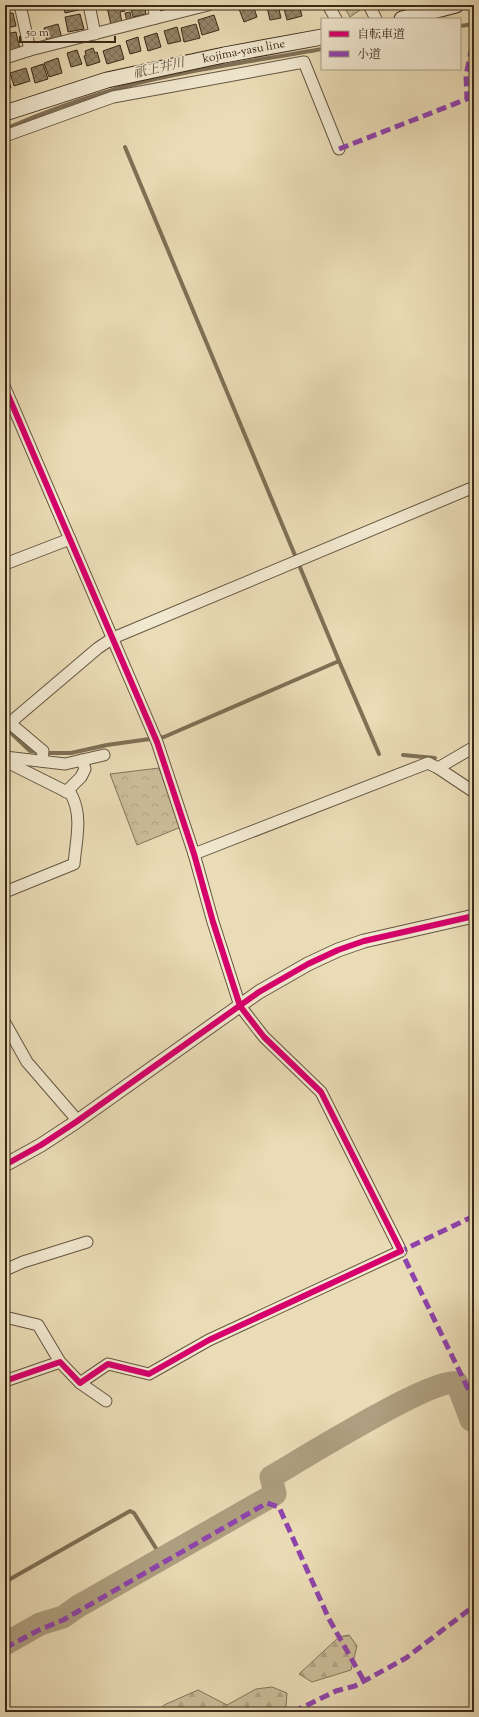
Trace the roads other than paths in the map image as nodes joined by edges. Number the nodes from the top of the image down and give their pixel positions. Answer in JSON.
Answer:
{"nodes":[{"id":1,"x":20,"y":5,"type":"edge"},
{"id":2,"x":89,"y":5,"type":"edge"},
{"id":3,"x":153,"y":5,"type":"edge"},
{"id":4,"x":208,"y":5,"type":"edge"},
{"id":5,"x":328,"y":5,"type":"edge"},
{"id":6,"x":369,"y":5,"type":"edge"},
{"id":7,"x":456,"y":5,"type":"edge"},
{"id":8,"x":156,"y":18,"type":"junction"},
{"id":9,"x":335,"y":18,"type":"edge"},
{"id":10,"x":376,"y":18,"type":"edge"},
{"id":11,"x":406,"y":18,"type":"edge"},
{"id":12,"x":95,"y":34,"type":"junction"},
{"id":13,"x":321,"y":37,"type":"edge"},
{"id":14,"x":30,"y":50,"type":"junction"},
{"id":15,"x":5,"y":58,"type":"edge"},
{"id":16,"x":5,"y":113,"type":"edge"},
{"id":17,"x":5,"y":136,"type":"edge"},
{"id":18,"x":339,"y":149,"type":"dead end"},
{"id":19,"x":5,"y":388,"type":"edge"},
{"id":20,"x":474,"y":487,"type":"edge"},
{"id":21,"x":70,"y":539,"type":"junction"},
{"id":22,"x":5,"y":564,"type":"edge"},
{"id":23,"x":113,"y":638,"type":"junction"},
{"id":24,"x":7,"y":723,"type":"edge"},
{"id":25,"x":474,"y":747,"type":"edge"},
{"id":26,"x":104,"y":755,"type":"dead end"},
{"id":27,"x":5,"y":757,"type":"edge"},
{"id":28,"x":82,"y":760,"type":"junction"},
{"id":29,"x":5,"y":761,"type":"edge"},
{"id":30,"x":42,"y":761,"type":"junction"},
{"id":31,"x":438,"y":768,"type":"junction"},
{"id":32,"x":66,"y":792,"type":"junction"},
{"id":33,"x":474,"y":792,"type":"edge"},
{"id":34,"x":194,"y":854,"type":"junction"},
{"id":35,"x":5,"y":892,"type":"edge"},
{"id":36,"x":474,"y":916,"type":"edge"},
{"id":37,"x":240,"y":1006,"type":"junction"},
{"id":38,"x":5,"y":1023,"type":"edge"},
{"id":39,"x":78,"y":1121,"type":"junction"},
{"id":40,"x":5,"y":1165,"type":"edge"},
{"id":41,"x":87,"y":1242,"type":"dead end"},
{"id":42,"x":5,"y":1270,"type":"edge"},
{"id":43,"x":5,"y":1317,"type":"edge"},
{"id":44,"x":60,"y":1362,"type":"junction"},
{"id":45,"x":5,"y":1381,"type":"edge"},
{"id":46,"x":80,"y":1383,"type":"junction"},
{"id":47,"x":106,"y":1401,"type":"dead end"}],
"edges":[{"from":1,"to":14,"type":"street"},
{"from":2,"to":12,"type":"street"},
{"from":3,"to":8,"type":"street"},
{"from":4,"to":8,"type":"street"},
{"from":5,"to":9,"type":"street"},
{"from":6,"to":10,"type":"street"},
{"from":7,"to":11,"type":"main road"},
{"from":8,"to":12,"type":"street"},
{"from":12,"to":14,"type":"street"},
{"from":13,"to":16,"type":"main road","name":"kojima-yasu line"},
{"from":14,"to":15,"type":"street"},
{"from":17,"to":18,"type":"street"},
{"from":19,"to":21,"type":"street"},
{"from":20,"to":23,"type":"street"},
{"from":21,"to":22,"type":"street"},
{"from":21,"to":23,"type":"street"},
{"from":23,"to":24,"type":"street"},
{"from":23,"to":34,"type":"street"},
{"from":24,"to":30,"type":"street"},
{"from":25,"to":31,"type":"street"},
{"from":26,"to":28,"type":"street"},
{"from":27,"to":30,"type":"street"},
{"from":28,"to":30,"type":"street"},
{"from":28,"to":32,"type":"street"},
{"from":29,"to":32,"type":"street"},
{"from":31,"to":33,"type":"street"},
{"from":31,"to":34,"type":"street"},
{"from":32,"to":35,"type":"street"},
{"from":34,"to":37,"type":"street"},
{"from":36,"to":37,"type":"street"},
{"from":37,"to":39,"type":"street"},
{"from":37,"to":46,"type":"street"},
{"from":38,"to":39,"type":"street"},
{"from":39,"to":40,"type":"street"},
{"from":41,"to":42,"type":"street"},
{"from":43,"to":44,"type":"street"},
{"from":44,"to":45,"type":"street"},
{"from":44,"to":46,"type":"street"},
{"from":46,"to":47,"type":"street"}]}
